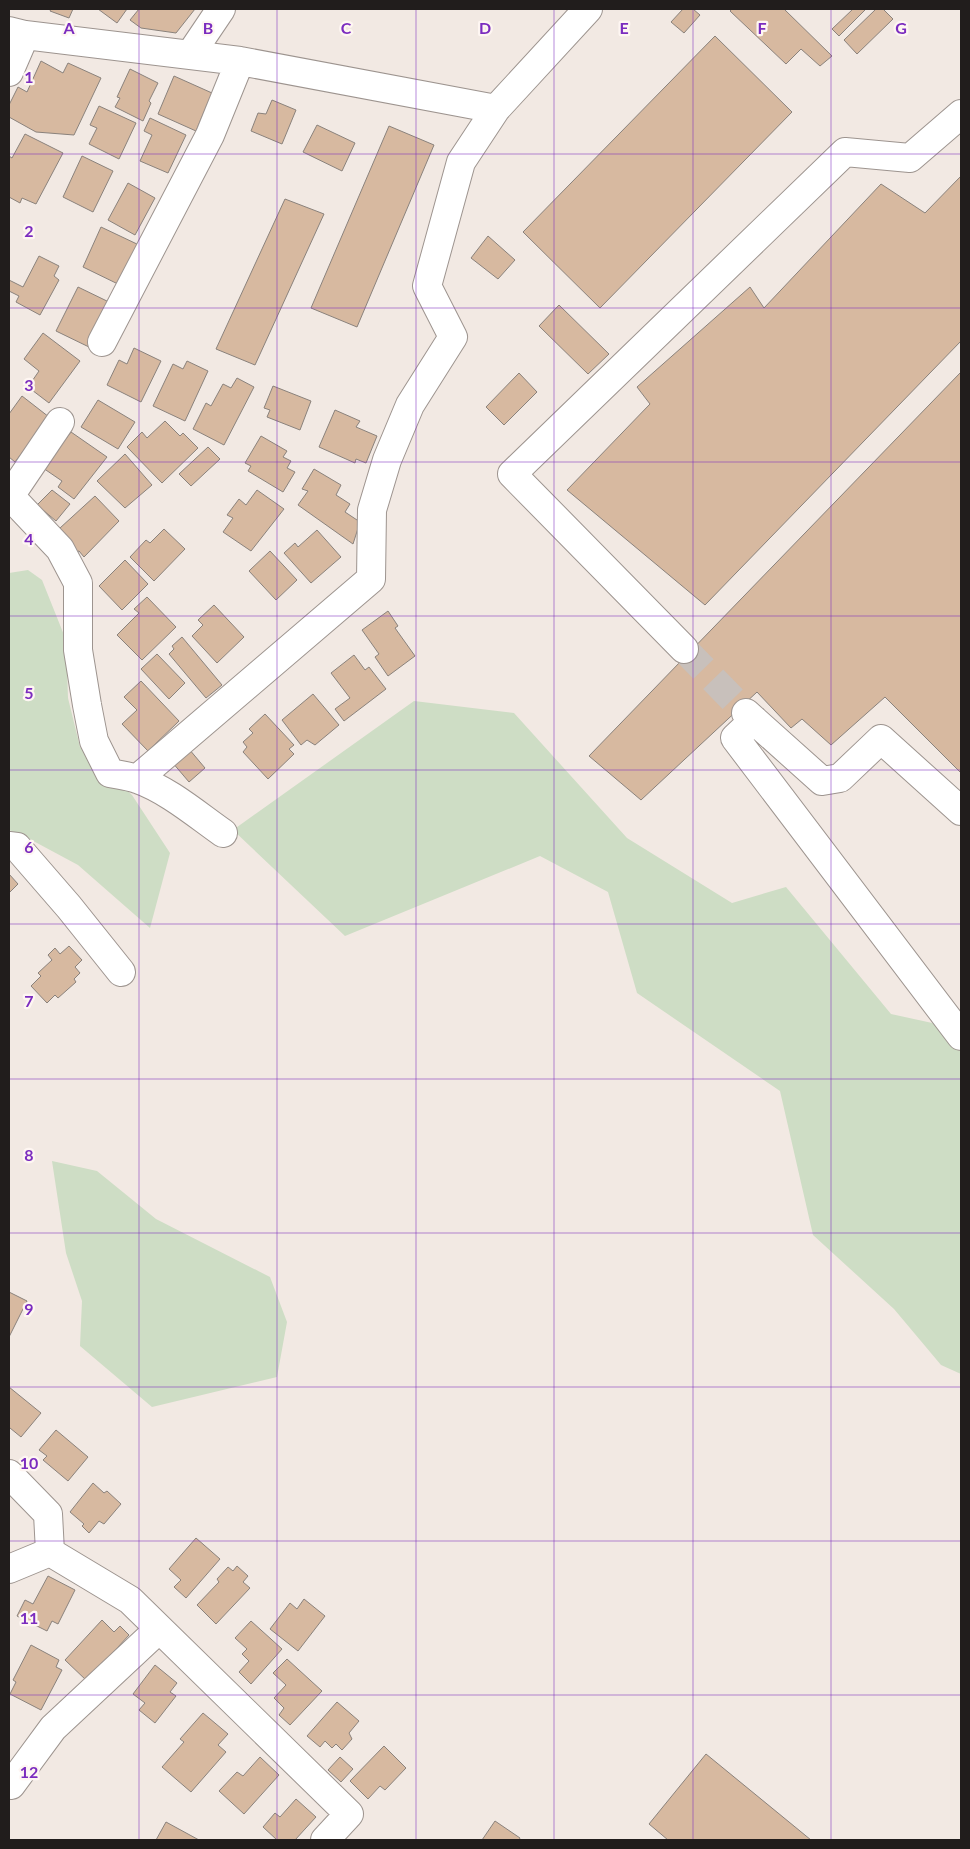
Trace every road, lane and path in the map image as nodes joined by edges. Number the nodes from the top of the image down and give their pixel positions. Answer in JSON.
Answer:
{"nodes":[{"id":1,"x":221,"y":9,"type":"edge"},
{"id":2,"x":588,"y":9,"type":"edge"},
{"id":3,"x":17,"y":33,"type":"edge"},
{"id":4,"x":190,"y":56,"type":"junction"},
{"id":5,"x":240,"y":61,"type":"junction"},
{"id":6,"x":9,"y":72,"type":"edge"},
{"id":7,"x":496,"y":109,"type":"junction"},
{"id":8,"x":961,"y":114,"type":"edge"},
{"id":9,"x":102,"y":342,"type":"dead end"},
{"id":10,"x":60,"y":422,"type":"dead end"},
{"id":11,"x":10,"y":496,"type":"edge"},
{"id":12,"x":684,"y":649,"type":"tunnel mouth"},
{"id":13,"x":137,"y":779,"type":"junction"},
{"id":14,"x":961,"y":811,"type":"edge"},
{"id":15,"x":223,"y":833,"type":"dead end"},
{"id":16,"x":9,"y":846,"type":"edge"},
{"id":17,"x":121,"y":972,"type":"dead end"},
{"id":18,"x":961,"y":1036,"type":"edge"},
{"id":19,"x":9,"y":1474,"type":"edge"},
{"id":20,"x":50,"y":1552,"type":"junction"},
{"id":21,"x":9,"y":1569,"type":"edge"},
{"id":22,"x":160,"y":1629,"type":"junction"},
{"id":23,"x":11,"y":1785,"type":"dead end"},
{"id":24,"x":325,"y":1840,"type":"edge"}],
"edges":[{"from":1,"to":4,"type":"street"},
{"from":2,"to":7,"type":"street"},
{"from":3,"to":4,"type":"street"},
{"from":3,"to":6,"type":"street"},
{"from":4,"to":5,"type":"street"},
{"from":5,"to":7,"type":"street"},
{"from":5,"to":9,"type":"street"},
{"from":7,"to":13,"type":"street"},
{"from":8,"to":12,"type":"street"},
{"from":10,"to":11,"type":"street"},
{"from":11,"to":13,"type":"street"},
{"from":13,"to":15,"type":"street"},
{"from":14,"to":18,"type":"street"},
{"from":16,"to":17,"type":"street"},
{"from":19,"to":20,"type":"street"},
{"from":20,"to":21,"type":"street"},
{"from":20,"to":22,"type":"street"},
{"from":22,"to":23,"type":"street"},
{"from":22,"to":24,"type":"street"}]}
